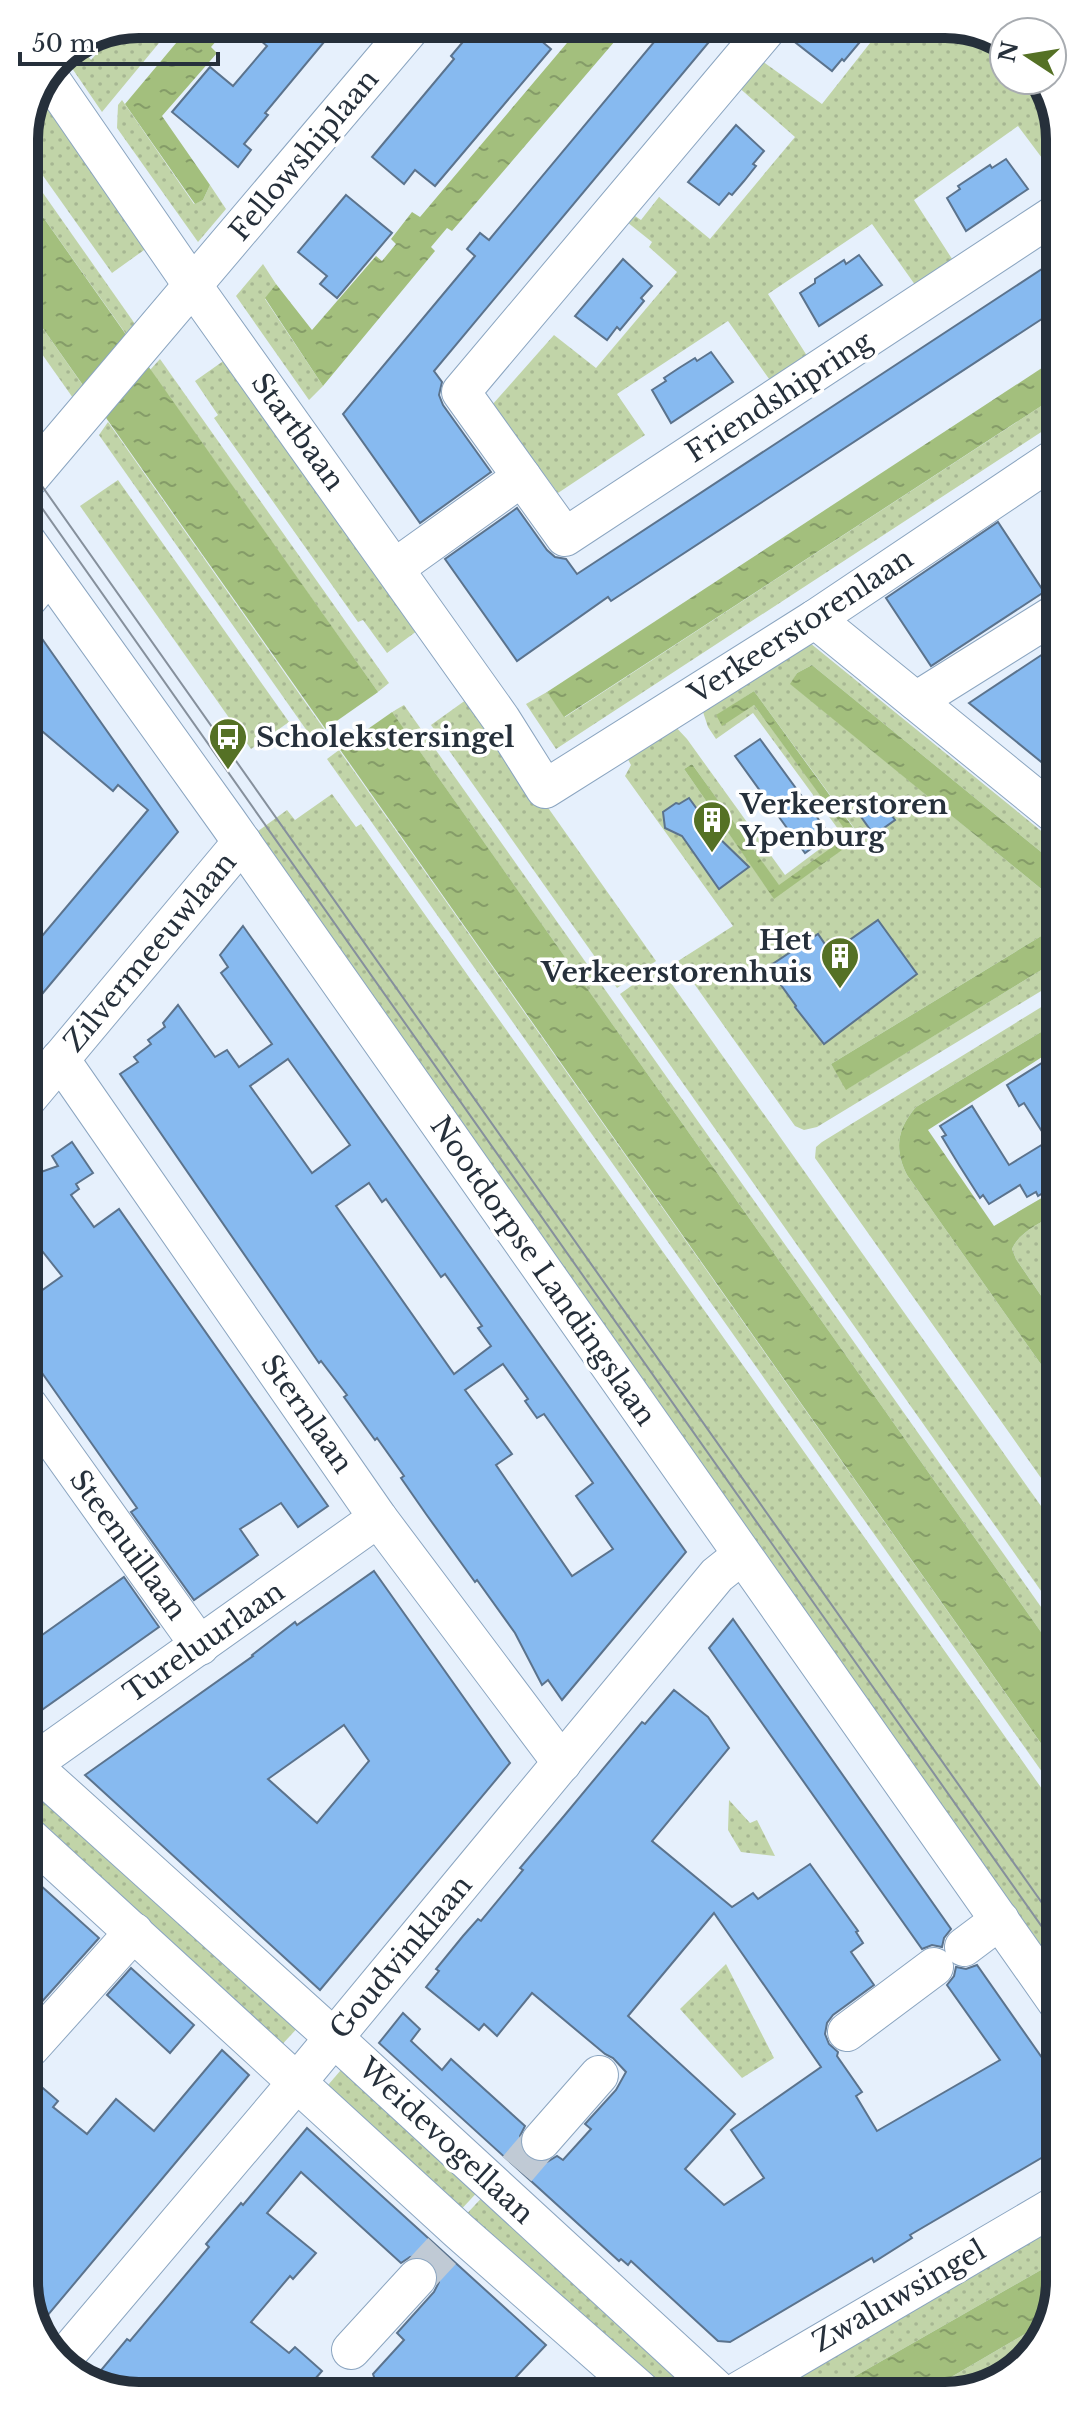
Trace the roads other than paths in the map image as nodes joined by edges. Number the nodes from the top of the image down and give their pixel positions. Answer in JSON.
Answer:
{"nodes":[{"id":1,"x":402,"y":38,"type":"edge"},
{"id":2,"x":759,"y":38,"type":"edge"},
{"id":3,"x":54,"y":84,"type":"edge"},
{"id":4,"x":1046,"y":220,"type":"edge"},
{"id":5,"x":193,"y":286,"type":"junction"},
{"id":6,"x":1046,"y":464,"type":"edge"},
{"id":7,"x":38,"y":469,"type":"edge"},
{"id":8,"x":522,"y":477,"type":"junction"},
{"id":9,"x":395,"y":568,"type":"junction"},
{"id":10,"x":38,"y":588,"type":"edge"},
{"id":11,"x":815,"y":619,"type":"junction"},
{"id":12,"x":1046,"y":623,"type":"edge"},
{"id":13,"x":916,"y":701,"type":"junction"},
{"id":14,"x":545,"y":789,"type":"joint"},
{"id":15,"x":1046,"y":807,"type":"edge"},
{"id":16,"x":242,"y":842,"type":"junction"},
{"id":17,"x":60,"y":1059,"type":"junction"},
{"id":18,"x":38,"y":1086,"type":"edge"},
{"id":19,"x":38,"y":1419,"type":"edge"},
{"id":20,"x":378,"y":1518,"type":"junction"},
{"id":21,"x":742,"y":1555,"type":"junction"},
{"id":22,"x":200,"y":1646,"type":"junction"},
{"id":23,"x":38,"y":1759,"type":"edge"},
{"id":24,"x":562,"y":1763,"type":"junction"},
{"id":25,"x":38,"y":1773,"type":"edge"},
{"id":26,"x":38,"y":1845,"type":"edge"},
{"id":27,"x":1000,"y":1920,"type":"junction"},
{"id":28,"x":134,"y":1932,"type":"junction"},
{"id":29,"x":1046,"y":1986,"type":"edge"},
{"id":30,"x":847,"y":2032,"type":"dead end"},
{"id":31,"x":333,"y":2037,"type":"junction"},
{"id":32,"x":38,"y":2039,"type":"edge"},
{"id":33,"x":599,"y":2075,"type":"dead end"},
{"id":34,"x":298,"y":2081,"type":"junction"},
{"id":35,"x":518,"y":2166,"type":"junction"},
{"id":36,"x":1046,"y":2211,"type":"edge"},
{"id":37,"x":440,"y":2253,"type":"junction"},
{"id":38,"x":351,"y":2350,"type":"dead end"},
{"id":39,"x":68,"y":2353,"type":"edge"},
{"id":40,"x":627,"y":2382,"type":"edge"},
{"id":41,"x":710,"y":2382,"type":"edge"},
{"id":42,"x":754,"y":2382,"type":"edge"}],
"edges":[{"from":1,"to":5,"type":"street","name":"Fellowshiplaan"},
{"from":2,"to":8,"type":"street","name":"Friendshipring"},
{"from":3,"to":5,"type":"street","name":"Startbaan"},
{"from":4,"to":8,"type":"street","name":"Friendshipring"},
{"from":5,"to":7,"type":"street"},
{"from":5,"to":9,"type":"street","name":"Startbaan"},
{"from":6,"to":11,"type":"street","name":"Verkeerstorenlaan"},
{"from":8,"to":9,"type":"street"},
{"from":9,"to":14,"type":"street","name":"Startbaan"},
{"from":10,"to":16,"type":"street","name":"Nootdorpse Landingslaan"},
{"from":11,"to":13,"type":"street"},
{"from":11,"to":14,"type":"street","name":"Verkeerstorenlaan"},
{"from":12,"to":13,"type":"street"},
{"from":13,"to":15,"type":"street"},
{"from":16,"to":17,"type":"street","name":"Zilvermeeuwlaan"},
{"from":16,"to":21,"type":"street","name":"Nootdorpse Landingslaan"},
{"from":17,"to":18,"type":"street","name":"Zilvermeeuwlaan"},
{"from":17,"to":20,"type":"street","name":"Sternlaan"},
{"from":19,"to":22,"type":"street","name":"Steenuillaan"},
{"from":20,"to":22,"type":"street","name":"Tureluurlaan"},
{"from":20,"to":24,"type":"street","name":"Sternlaan"},
{"from":21,"to":24,"type":"street","name":"Goudvinklaan"},
{"from":21,"to":27,"type":"street","name":"Nootdorpse Landingslaan"},
{"from":22,"to":23,"type":"street","name":"Tureluurlaan"},
{"from":24,"to":31,"type":"street","name":"Goudvinklaan"},
{"from":25,"to":31,"type":"street","name":"Weidevogellaan"},
{"from":26,"to":28,"type":"street","name":"Weidevogellaan"},
{"from":27,"to":29,"type":"street","name":"Nootdorpse Landingslaan"},
{"from":27,"to":30,"type":"street"},
{"from":28,"to":32,"type":"street"},
{"from":28,"to":34,"type":"street","name":"Weidevogellaan"},
{"from":31,"to":34,"type":"street","name":"Goudvinklaan"},
{"from":31,"to":35,"type":"street","name":"Weidevogellaan"},
{"from":33,"to":35,"type":"street"},
{"from":34,"to":37,"type":"street","name":"Weidevogellaan"},
{"from":34,"to":39,"type":"street","name":"Goudvinklaan"},
{"from":35,"to":41,"type":"street","name":"Weidevogellaan"},
{"from":36,"to":42,"type":"street","name":"Zwaluwsingel"},
{"from":37,"to":38,"type":"street"},
{"from":37,"to":40,"type":"street","name":"Weidevogellaan"}]}
